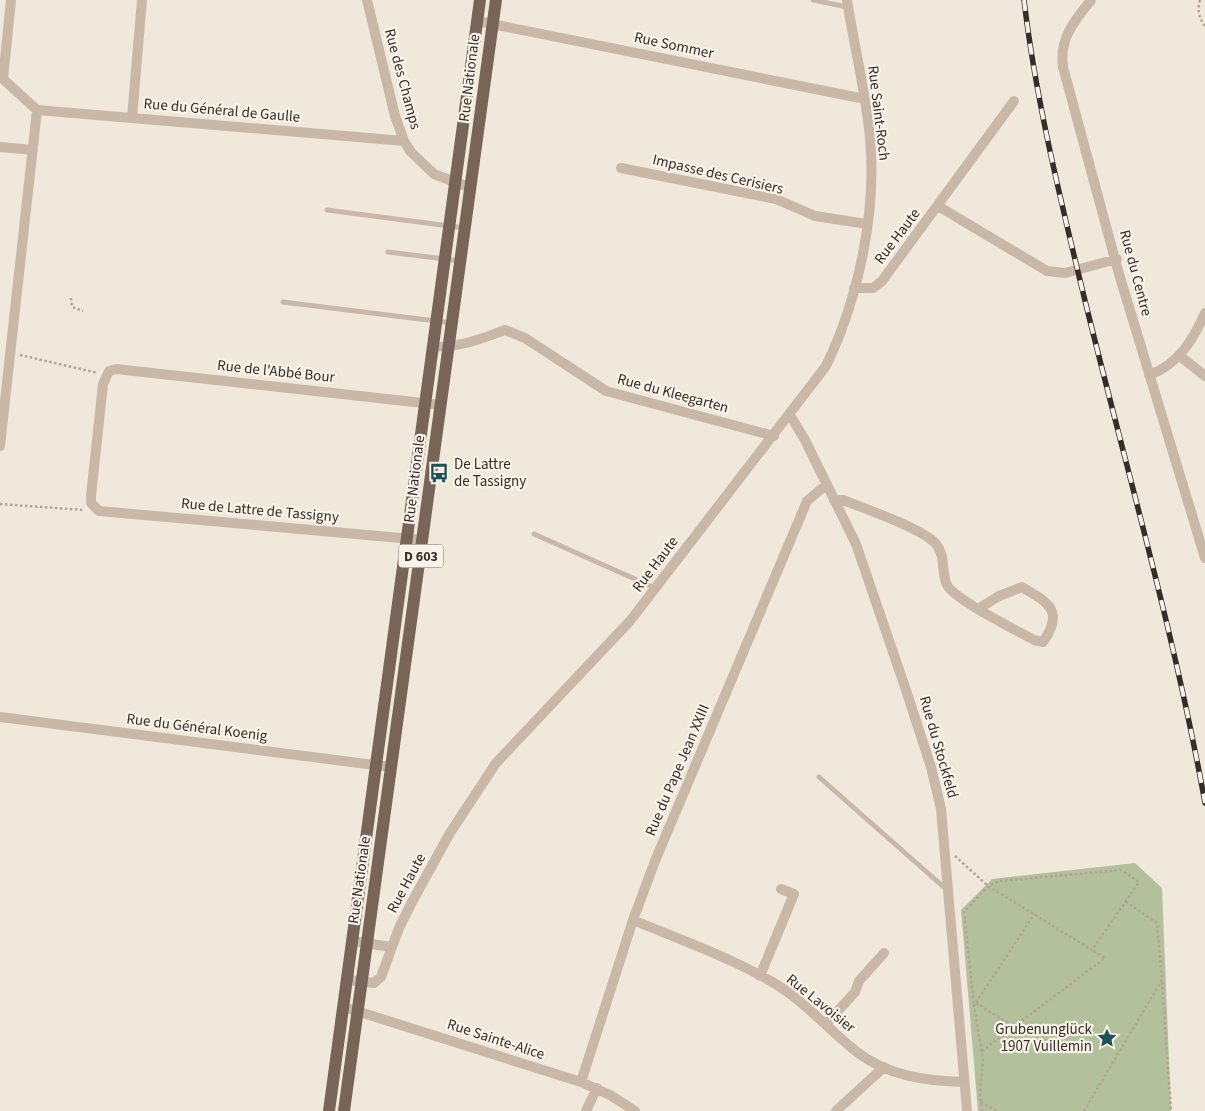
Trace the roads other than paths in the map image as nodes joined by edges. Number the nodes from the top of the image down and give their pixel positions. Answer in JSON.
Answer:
{"nodes":[{"id":1,"x":11,"y":0,"type":"edge"},
{"id":2,"x":142,"y":0,"type":"edge"},
{"id":3,"x":367,"y":0,"type":"edge"},
{"id":4,"x":480,"y":0,"type":"edge"},
{"id":5,"x":496,"y":0,"type":"edge"},
{"id":6,"x":813,"y":0,"type":"edge"},
{"id":7,"x":1091,"y":0,"type":"edge"},
{"id":8,"x":847,"y":4,"type":"edge"},
{"id":9,"x":477,"y":21,"type":"junction"},
{"id":10,"x":492,"y":23,"type":"junction"},
{"id":11,"x":865,"y":99,"type":"junction"},
{"id":12,"x":1014,"y":101,"type":"dead end"},
{"id":13,"x":37,"y":110,"type":"junction"},
{"id":14,"x":132,"y":118,"type":"junction"},
{"id":15,"x":404,"y":141,"type":"junction"},
{"id":16,"x":0,"y":147,"type":"edge"},
{"id":17,"x":33,"y":150,"type":"junction"},
{"id":18,"x":621,"y":168,"type":"dead end"},
{"id":19,"x":456,"y":184,"type":"junction"},
{"id":20,"x":471,"y":188,"type":"junction"},
{"id":21,"x":938,"y":206,"type":"junction"},
{"id":22,"x":327,"y":210,"type":"dead end"},
{"id":23,"x":867,"y":224,"type":"junction"},
{"id":24,"x":450,"y":226,"type":"junction"},
{"id":25,"x":466,"y":228,"type":"junction"},
{"id":26,"x":388,"y":252,"type":"dead end"},
{"id":27,"x":445,"y":259,"type":"junction"},
{"id":28,"x":1117,"y":259,"type":"junction"},
{"id":29,"x":461,"y":261,"type":"junction"},
{"id":30,"x":854,"y":288,"type":"junction"},
{"id":31,"x":283,"y":302,"type":"dead end"},
{"id":32,"x":1205,"y":313,"type":"edge"},
{"id":33,"x":437,"y":321,"type":"junction"},
{"id":34,"x":452,"y":323,"type":"junction"},
{"id":35,"x":434,"y":347,"type":"junction"},
{"id":36,"x":449,"y":347,"type":"junction"},
{"id":37,"x":1180,"y":356,"type":"junction"},
{"id":38,"x":1149,"y":375,"type":"junction"},
{"id":39,"x":1205,"y":376,"type":"edge"},
{"id":40,"x":426,"y":402,"type":"junction"},
{"id":41,"x":441,"y":405,"type":"junction"},
{"id":42,"x":790,"y":415,"type":"junction"},
{"id":43,"x":774,"y":436,"type":"junction"},
{"id":44,"x":0,"y":446,"type":"edge"},
{"id":45,"x":827,"y":484,"type":"junction"},
{"id":46,"x":834,"y":500,"type":"junction"},
{"id":47,"x":95,"y":509,"type":"joint"},
{"id":48,"x":534,"y":534,"type":"dead end"},
{"id":49,"x":407,"y":538,"type":"junction"},
{"id":50,"x":423,"y":540,"type":"junction"},
{"id":51,"x":1205,"y":558,"type":"edge"},
{"id":52,"x":655,"y":588,"type":"junction"},
{"id":53,"x":978,"y":609,"type":"junction"},
{"id":54,"x":397,"y":668,"type":"junction"},
{"id":55,"x":0,"y":717,"type":"edge"},
{"id":56,"x":376,"y":765,"type":"junction"},
{"id":57,"x":390,"y":768,"type":"junction"},
{"id":58,"x":819,"y":777,"type":"dead end"},
{"id":59,"x":781,"y":889,"type":"dead end"},
{"id":60,"x":946,"y":890,"type":"junction"},
{"id":61,"x":633,"y":920,"type":"junction"},
{"id":62,"x":352,"y":941,"type":"junction"},
{"id":63,"x":367,"y":944,"type":"junction"},
{"id":64,"x":391,"y":948,"type":"junction"},
{"id":65,"x":884,"y":953,"type":"dead end"},
{"id":66,"x":760,"y":976,"type":"junction"},
{"id":67,"x":347,"y":980,"type":"junction"},
{"id":68,"x":363,"y":982,"type":"junction"},
{"id":69,"x":344,"y":1008,"type":"junction"},
{"id":70,"x":358,"y":1012,"type":"junction"},
{"id":71,"x":826,"y":1024,"type":"junction"},
{"id":72,"x":884,"y":1067,"type":"junction"},
{"id":73,"x":581,"y":1082,"type":"junction"},
{"id":74,"x":964,"y":1082,"type":"junction"},
{"id":75,"x":597,"y":1088,"type":"junction"},
{"id":76,"x":330,"y":1111,"type":"edge"},
{"id":77,"x":344,"y":1111,"type":"edge"},
{"id":78,"x":586,"y":1111,"type":"edge"},
{"id":79,"x":635,"y":1111,"type":"edge"},
{"id":80,"x":836,"y":1111,"type":"edge"},
{"id":81,"x":967,"y":1111,"type":"edge"}],
"edges":[{"from":1,"to":13,"type":"street"},
{"from":2,"to":14,"type":"street"},
{"from":3,"to":15,"type":"street","name":"Rue des Champs"},
{"from":4,"to":9,"type":"main road","name":"Rue Nationale","number":"D 603"},
{"from":5,"to":10,"type":"main road","name":"Rue Nationale","number":"D 603"},
{"from":6,"to":8,"type":"lane"},
{"from":7,"to":28,"type":"street","name":"Rue du Centre"},
{"from":8,"to":11,"type":"street","name":"Rue Saint-Roch"},
{"from":9,"to":10,"type":"street","name":"Rue Sommer"},
{"from":9,"to":19,"type":"main road","name":"Rue Nationale","number":"D 603"},
{"from":10,"to":11,"type":"street","name":"Rue Sommer"},
{"from":10,"to":20,"type":"main road","name":"Rue Nationale","number":"D 603"},
{"from":11,"to":23,"type":"street","name":"Rue Saint-Roch"},
{"from":12,"to":21,"type":"street","name":"Rue Haute"},
{"from":13,"to":14,"type":"street","name":"Rue du Général de Gaulle"},
{"from":13,"to":17,"type":"street"},
{"from":14,"to":15,"type":"street","name":"Rue du Général de Gaulle"},
{"from":15,"to":19,"type":"street","name":"Rue des Champs"},
{"from":16,"to":17,"type":"street"},
{"from":17,"to":44,"type":"street"},
{"from":18,"to":23,"type":"street","name":"Impasse des Cerisiers"},
{"from":19,"to":20,"type":"street","name":"Rue des Champs"},
{"from":19,"to":24,"type":"main road","name":"Rue Nationale","number":"D 603"},
{"from":20,"to":25,"type":"main road","name":"Rue Nationale","number":"D 603"},
{"from":21,"to":28,"type":"street","name":"Rue Haute"},
{"from":21,"to":30,"type":"street","name":"Rue Haute"},
{"from":22,"to":24,"type":"lane"},
{"from":23,"to":30,"type":"street","name":"Rue Saint-Roch"},
{"from":24,"to":25,"type":"lane"},
{"from":24,"to":27,"type":"main road","name":"Rue Nationale","number":"D 603"},
{"from":25,"to":29,"type":"main road","name":"Rue Nationale","number":"D 603"},
{"from":26,"to":27,"type":"lane"},
{"from":27,"to":29,"type":"lane"},
{"from":27,"to":33,"type":"main road","name":"Rue Nationale","number":"D 603"},
{"from":28,"to":38,"type":"street","name":"Rue du Centre"},
{"from":29,"to":34,"type":"main road","name":"Rue Nationale","number":"D 603"},
{"from":30,"to":42,"type":"street","name":"Rue Haute"},
{"from":31,"to":33,"type":"lane"},
{"from":32,"to":37,"type":"street"},
{"from":33,"to":34,"type":"lane"},
{"from":33,"to":35,"type":"main road","name":"Rue Nationale","number":"D 603"},
{"from":34,"to":36,"type":"main road","name":"Rue Nationale","number":"D 603"},
{"from":35,"to":36,"type":"street","name":"Rue du Kleegarten"},
{"from":35,"to":40,"type":"main road","name":"Rue Nationale","number":"D 603"},
{"from":36,"to":41,"type":"main road","name":"Rue Nationale","number":"D 603"},
{"from":36,"to":43,"type":"street","name":"Rue du Kleegarten"},
{"from":37,"to":38,"type":"street"},
{"from":37,"to":39,"type":"street"},
{"from":38,"to":51,"type":"street","name":"Rue du Centre"},
{"from":40,"to":41,"type":"street","name":"Rue de l'Abbé Bour"},
{"from":40,"to":47,"type":"street","name":"Rue de l'Abbé Bour"},
{"from":40,"to":49,"type":"main road","name":"Rue Nationale","number":"D 603"},
{"from":41,"to":50,"type":"main road","name":"Rue Nationale","number":"D 603"},
{"from":42,"to":43,"type":"street","name":"Rue Haute"},
{"from":42,"to":45,"type":"street","name":"Rue du Stockfeld"},
{"from":43,"to":52,"type":"street","name":"Rue Haute"},
{"from":45,"to":46,"type":"street","name":"Rue du Stockfeld"},
{"from":45,"to":61,"type":"street","name":"Rue du Pape Jean XXIII"},
{"from":46,"to":53,"type":"street"},
{"from":46,"to":60,"type":"street","name":"Rue du Stockfeld"},
{"from":47,"to":49,"type":"street","name":"Rue de Lattre de Tassigny"},
{"from":48,"to":52,"type":"lane"},
{"from":49,"to":50,"type":"street","name":"Rue de Lattre de Tassigny"},
{"from":49,"to":54,"type":"main road","name":"Rue Nationale","number":"D 603"},
{"from":50,"to":54,"type":"main road","name":"Rue Nationale","number":"D 603"},
{"from":52,"to":64,"type":"street","name":"Rue Haute"},
{"from":53,"to":53,"type":"street"},
{"from":54,"to":56,"type":"main road","name":"Rue Nationale","number":"D 603"},
{"from":54,"to":57,"type":"main road","name":"Rue Nationale","number":"D 603"},
{"from":55,"to":56,"type":"street","name":"Rue du Général Koenig"},
{"from":56,"to":57,"type":"street","name":"Rue du Général Koenig"},
{"from":56,"to":62,"type":"main road","name":"Rue Nationale","number":"D 603"},
{"from":57,"to":63,"type":"main road","name":"Rue Nationale","number":"D 603"},
{"from":58,"to":60,"type":"lane"},
{"from":59,"to":66,"type":"street"},
{"from":60,"to":74,"type":"street","name":"Rue du Stockfeld"},
{"from":61,"to":66,"type":"street","name":"Rue Lavoisier"},
{"from":61,"to":73,"type":"street","name":"Rue du Pape Jean XXIII"},
{"from":62,"to":63,"type":"street"},
{"from":62,"to":67,"type":"main road","name":"Rue Nationale","number":"D 603"},
{"from":63,"to":64,"type":"street"},
{"from":63,"to":68,"type":"main road","name":"Rue Nationale","number":"D 603"},
{"from":64,"to":68,"type":"street","name":"Rue Haute"},
{"from":65,"to":71,"type":"street"},
{"from":66,"to":71,"type":"street","name":"Rue Lavoisier"},
{"from":67,"to":68,"type":"street"},
{"from":67,"to":69,"type":"main road","name":"Rue Nationale","number":"D 603"},
{"from":68,"to":70,"type":"main road","name":"Rue Nationale","number":"D 603"},
{"from":69,"to":70,"type":"street","name":"Rue Sainte-Alice"},
{"from":69,"to":76,"type":"main road","name":"Rue Nationale","number":"D 603"},
{"from":70,"to":73,"type":"street","name":"Rue Sainte-Alice"},
{"from":70,"to":77,"type":"main road","name":"Rue Nationale","number":"D 603"},
{"from":71,"to":72,"type":"street","name":"Rue Lavoisier"},
{"from":72,"to":74,"type":"street","name":"Rue Lavoisier"},
{"from":72,"to":80,"type":"street"},
{"from":73,"to":75,"type":"street","name":"Rue Sainte-Alice"},
{"from":74,"to":81,"type":"street","name":"Rue du Stockfeld"},
{"from":75,"to":78,"type":"street"},
{"from":75,"to":79,"type":"street","name":"Rue Sainte-Alice"}]}
